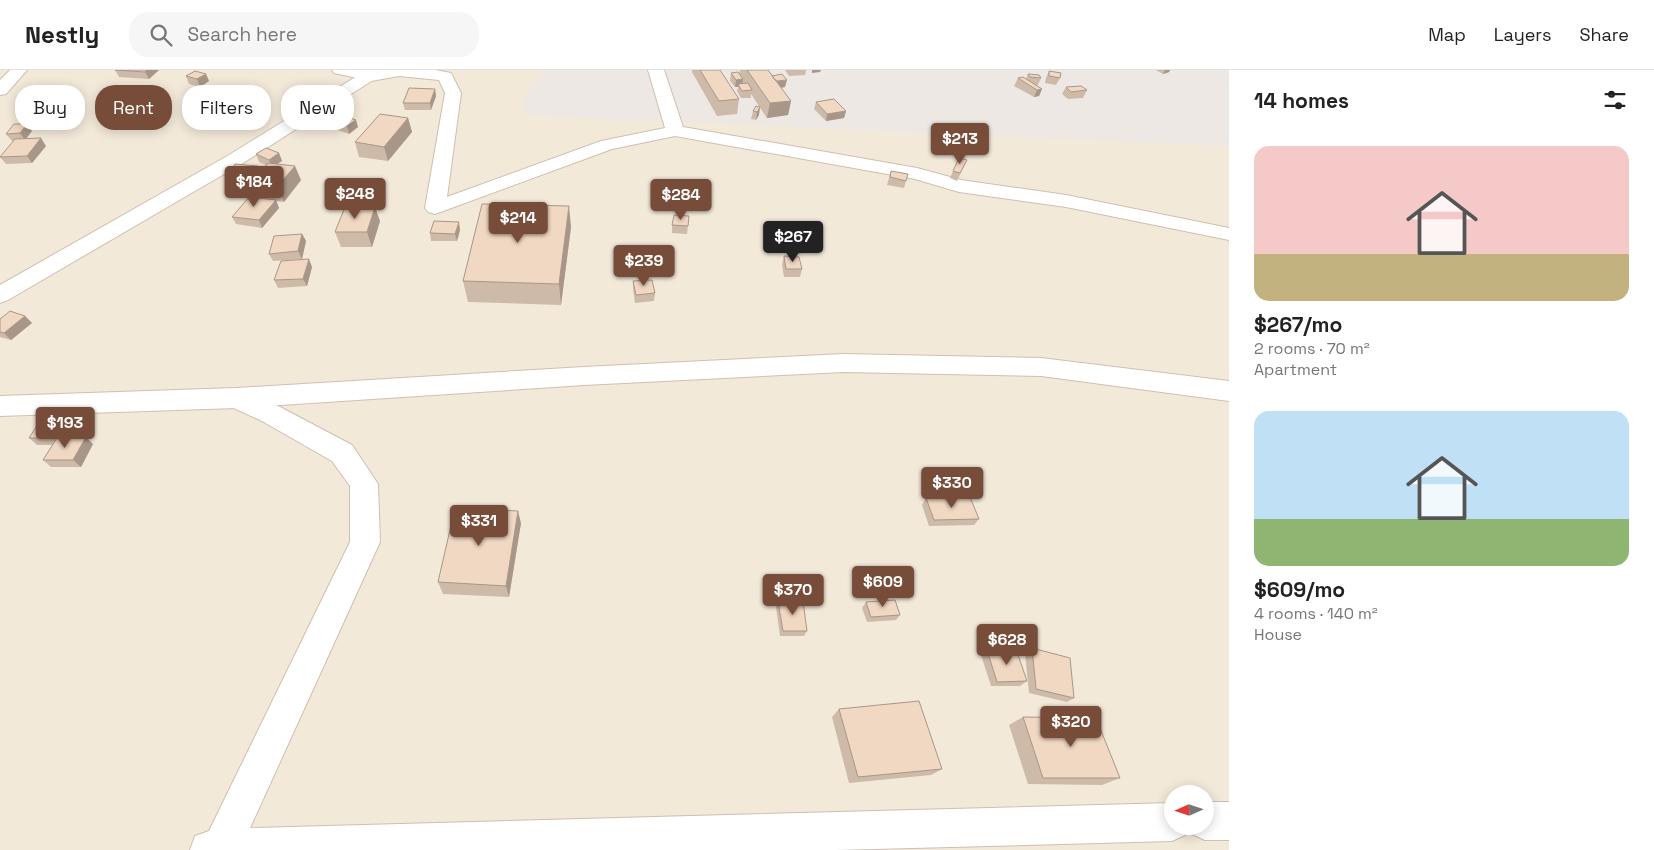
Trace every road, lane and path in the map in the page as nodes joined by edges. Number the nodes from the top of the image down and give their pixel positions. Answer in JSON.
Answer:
{"nodes":[{"id":1,"x":19,"y":70,"type":"edge"},
{"id":2,"x":340,"y":70,"type":"edge"},
{"id":3,"x":656,"y":70,"type":"edge"},
{"id":4,"x":375,"y":73,"type":"edge"},
{"id":5,"x":0,"y":90,"type":"edge"},
{"id":6,"x":675,"y":131,"type":"junction"},
{"id":7,"x":1229,"y":234,"type":"edge"},
{"id":8,"x":0,"y":295,"type":"edge"},
{"id":9,"x":1229,"y":391,"type":"edge"},
{"id":10,"x":236,"y":398,"type":"junction"},
{"id":11,"x":0,"y":406,"type":"edge"},
{"id":12,"x":1229,"y":821,"type":"edge"},
{"id":13,"x":1164,"y":822,"type":"edge"},
{"id":14,"x":1214,"y":822,"type":"edge"},
{"id":15,"x":640,"y":836,"type":"junction"},
{"id":16,"x":217,"y":849,"type":"edge"},
{"id":17,"x":715,"y":850,"type":"edge"}],
"edges":[{"from":1,"to":5,"type":"street"},
{"from":2,"to":4,"type":"street"},
{"from":3,"to":6,"type":"street"},
{"from":4,"to":6,"type":"street"},
{"from":4,"to":8,"type":"street"},
{"from":6,"to":7,"type":"street"},
{"from":9,"to":10,"type":"street"},
{"from":10,"to":11,"type":"street"},
{"from":10,"to":16,"type":"street"},
{"from":12,"to":14,"type":"street"},
{"from":13,"to":15,"type":"street"},
{"from":15,"to":16,"type":"street"},
{"from":15,"to":17,"type":"street"}]}
